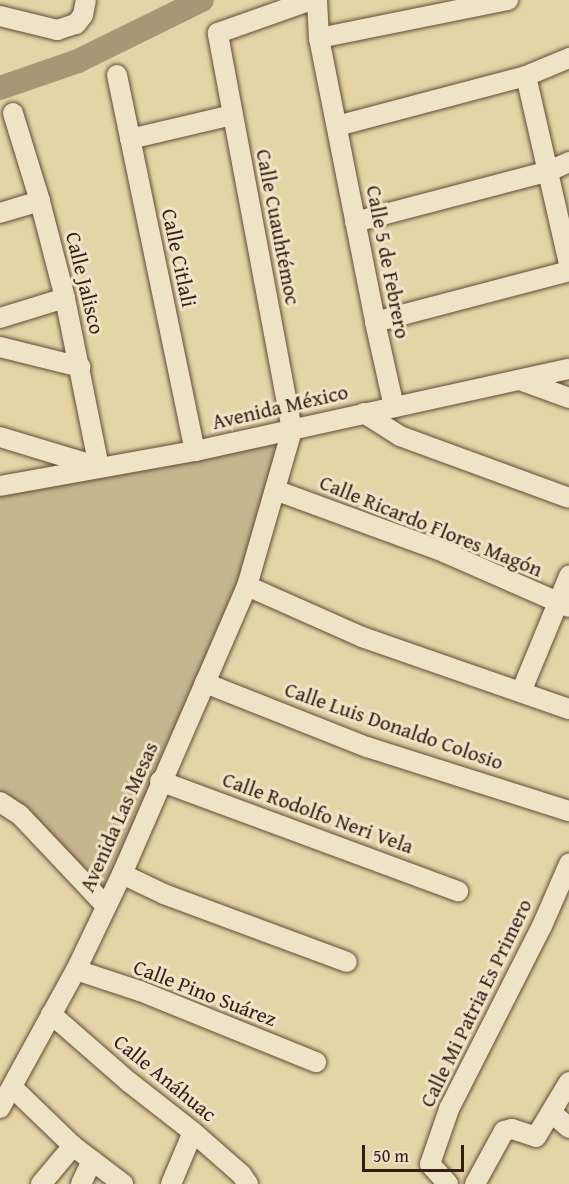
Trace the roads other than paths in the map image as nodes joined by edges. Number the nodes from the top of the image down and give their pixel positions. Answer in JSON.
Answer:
{"nodes":[{"id":1,"x":86,"y":0,"type":"edge"},
{"id":2,"x":311,"y":0,"type":"edge"},
{"id":3,"x":317,"y":0,"type":"edge"},
{"id":4,"x":508,"y":0,"type":"edge"},
{"id":5,"x":0,"y":16,"type":"edge"},
{"id":6,"x":319,"y":38,"type":"junction"},
{"id":7,"x":569,"y":58,"type":"edge"},
{"id":8,"x":117,"y":75,"type":"dead end"},
{"id":9,"x":526,"y":76,"type":"junction"},
{"id":10,"x":13,"y":113,"type":"dead end"},
{"id":11,"x":232,"y":115,"type":"junction"},
{"id":12,"x":337,"y":126,"type":"junction"},
{"id":13,"x":130,"y":139,"type":"junction"},
{"id":14,"x":569,"y":162,"type":"edge"},
{"id":15,"x":549,"y":171,"type":"junction"},
{"id":16,"x":40,"y":201,"type":"junction"},
{"id":17,"x":0,"y":213,"type":"edge"},
{"id":18,"x":355,"y":222,"type":"junction"},
{"id":19,"x":569,"y":263,"type":"edge"},
{"id":20,"x":569,"y":271,"type":"edge"},
{"id":21,"x":64,"y":298,"type":"junction"},
{"id":22,"x":0,"y":318,"type":"edge"},
{"id":23,"x":375,"y":322,"type":"junction"},
{"id":24,"x":0,"y":347,"type":"edge"},
{"id":25,"x":81,"y":367,"type":"junction"},
{"id":26,"x":569,"y":369,"type":"edge"},
{"id":27,"x":520,"y":380,"type":"junction"},
{"id":28,"x":569,"y":398,"type":"edge"},
{"id":29,"x":394,"y":407,"type":"junction"},
{"id":30,"x":364,"y":413,"type":"junction"},
{"id":31,"x":292,"y":430,"type":"junction"},
{"id":32,"x":0,"y":436,"type":"edge"},
{"id":33,"x":195,"y":451,"type":"junction"},
{"id":34,"x":99,"y":467,"type":"junction"},
{"id":35,"x":0,"y":486,"type":"edge"},
{"id":36,"x":275,"y":490,"type":"junction"},
{"id":37,"x":569,"y":498,"type":"edge"},
{"id":38,"x":569,"y":576,"type":"edge"},
{"id":39,"x":247,"y":586,"type":"junction"},
{"id":40,"x":563,"y":605,"type":"edge"},
{"id":41,"x":205,"y":682,"type":"junction"},
{"id":42,"x":521,"y":692,"type":"junction"},
{"id":43,"x":569,"y":709,"type":"edge"},
{"id":44,"x":160,"y":781,"type":"junction"},
{"id":45,"x":0,"y":802,"type":"edge"},
{"id":46,"x":569,"y":811,"type":"edge"},
{"id":47,"x":569,"y":864,"type":"edge"},
{"id":48,"x":122,"y":874,"type":"junction"},
{"id":49,"x":458,"y":891,"type":"dead end"},
{"id":50,"x":105,"y":905,"type":"junction"},
{"id":51,"x":346,"y":962,"type":"dead end"},
{"id":52,"x":76,"y":970,"type":"junction"},
{"id":53,"x":51,"y":1014,"type":"junction"},
{"id":54,"x":316,"y":1062,"type":"dead end"},
{"id":55,"x":569,"y":1082,"type":"edge"},
{"id":56,"x":13,"y":1088,"type":"junction"},
{"id":57,"x":0,"y":1108,"type":"edge"},
{"id":58,"x":552,"y":1113,"type":"junction"},
{"id":59,"x":569,"y":1128,"type":"edge"},
{"id":60,"x":193,"y":1132,"type":"junction"},
{"id":61,"x":73,"y":1146,"type":"junction"},
{"id":62,"x":92,"y":1160,"type":"junction"},
{"id":63,"x":247,"y":1183,"type":"edge"},
{"id":64,"x":41,"y":1184,"type":"edge"},
{"id":65,"x":81,"y":1184,"type":"edge"},
{"id":66,"x":123,"y":1184,"type":"edge"},
{"id":67,"x":171,"y":1184,"type":"edge"},
{"id":68,"x":448,"y":1184,"type":"edge"},
{"id":69,"x":475,"y":1184,"type":"edge"}],
"edges":[{"from":1,"to":5,"type":"street"},
{"from":2,"to":11,"type":"street","name":"Calle Cuauhtémoc"},
{"from":3,"to":6,"type":"street","name":"Calle 5 de Febrero"},
{"from":4,"to":6,"type":"street"},
{"from":6,"to":12,"type":"street","name":"Calle 5 de Febrero"},
{"from":7,"to":9,"type":"street"},
{"from":8,"to":13,"type":"street","name":"Calle Citlali"},
{"from":9,"to":12,"type":"street"},
{"from":9,"to":15,"type":"street"},
{"from":10,"to":16,"type":"street","name":"Calle Jalisco"},
{"from":11,"to":13,"type":"street"},
{"from":11,"to":31,"type":"street","name":"Calle Cuauhtémoc"},
{"from":12,"to":18,"type":"street","name":"Calle 5 de Febrero"},
{"from":13,"to":33,"type":"street","name":"Calle Citlali"},
{"from":14,"to":15,"type":"street"},
{"from":15,"to":18,"type":"street"},
{"from":15,"to":19,"type":"street"},
{"from":16,"to":17,"type":"street"},
{"from":16,"to":21,"type":"street","name":"Calle Jalisco"},
{"from":18,"to":23,"type":"street","name":"Calle 5 de Febrero"},
{"from":20,"to":23,"type":"street"},
{"from":21,"to":22,"type":"street"},
{"from":21,"to":25,"type":"street","name":"Calle Jalisco"},
{"from":23,"to":29,"type":"street","name":"Calle 5 de Febrero"},
{"from":24,"to":25,"type":"street"},
{"from":25,"to":34,"type":"street","name":"Calle Jalisco"},
{"from":26,"to":27,"type":"street","name":"Avenida México"},
{"from":27,"to":28,"type":"street"},
{"from":27,"to":29,"type":"street","name":"Avenida México"},
{"from":29,"to":30,"type":"street","name":"Avenida México"},
{"from":30,"to":31,"type":"street","name":"Avenida México"},
{"from":30,"to":37,"type":"street"},
{"from":31,"to":33,"type":"street","name":"Avenida México"},
{"from":31,"to":36,"type":"street"},
{"from":32,"to":34,"type":"street"},
{"from":33,"to":34,"type":"street","name":"Avenida México"},
{"from":34,"to":35,"type":"street","name":"Avenida México"},
{"from":36,"to":39,"type":"street","name":"Avenida Las Mesas"},
{"from":36,"to":40,"type":"street","name":"Calle Ricardo Flores Magón"},
{"from":38,"to":40,"type":"street"},
{"from":39,"to":41,"type":"street","name":"Avenida Las Mesas"},
{"from":39,"to":42,"type":"street"},
{"from":40,"to":42,"type":"street"},
{"from":41,"to":44,"type":"street","name":"Avenida Las Mesas"},
{"from":41,"to":46,"type":"street","name":"Calle Luis Donaldo Colosio"},
{"from":42,"to":43,"type":"street"},
{"from":44,"to":48,"type":"street","name":"Avenida Las Mesas"},
{"from":44,"to":49,"type":"street","name":"Calle Rodolfo Neri Vela"},
{"from":45,"to":50,"type":"street"},
{"from":47,"to":68,"type":"street","name":"Calle Mi Patria Es Primero"},
{"from":48,"to":50,"type":"street","name":"Avenida Las Mesas"},
{"from":48,"to":51,"type":"street"},
{"from":50,"to":52,"type":"street","name":"Avenida Las Mesas"},
{"from":52,"to":53,"type":"street","name":"Avenida Las Mesas"},
{"from":52,"to":54,"type":"street","name":"Calle Pino Suárez"},
{"from":53,"to":56,"type":"street","name":"Avenida Las Mesas"},
{"from":53,"to":60,"type":"street","name":"Calle Anáhuac"},
{"from":55,"to":58,"type":"street"},
{"from":56,"to":57,"type":"street","name":"Avenida Las Mesas"},
{"from":56,"to":61,"type":"street"},
{"from":58,"to":59,"type":"street"},
{"from":58,"to":69,"type":"street"},
{"from":60,"to":63,"type":"street","name":"Calle Anáhuac"},
{"from":60,"to":67,"type":"street"},
{"from":61,"to":62,"type":"street"},
{"from":61,"to":64,"type":"street"},
{"from":62,"to":65,"type":"street"},
{"from":62,"to":66,"type":"street"}]}
